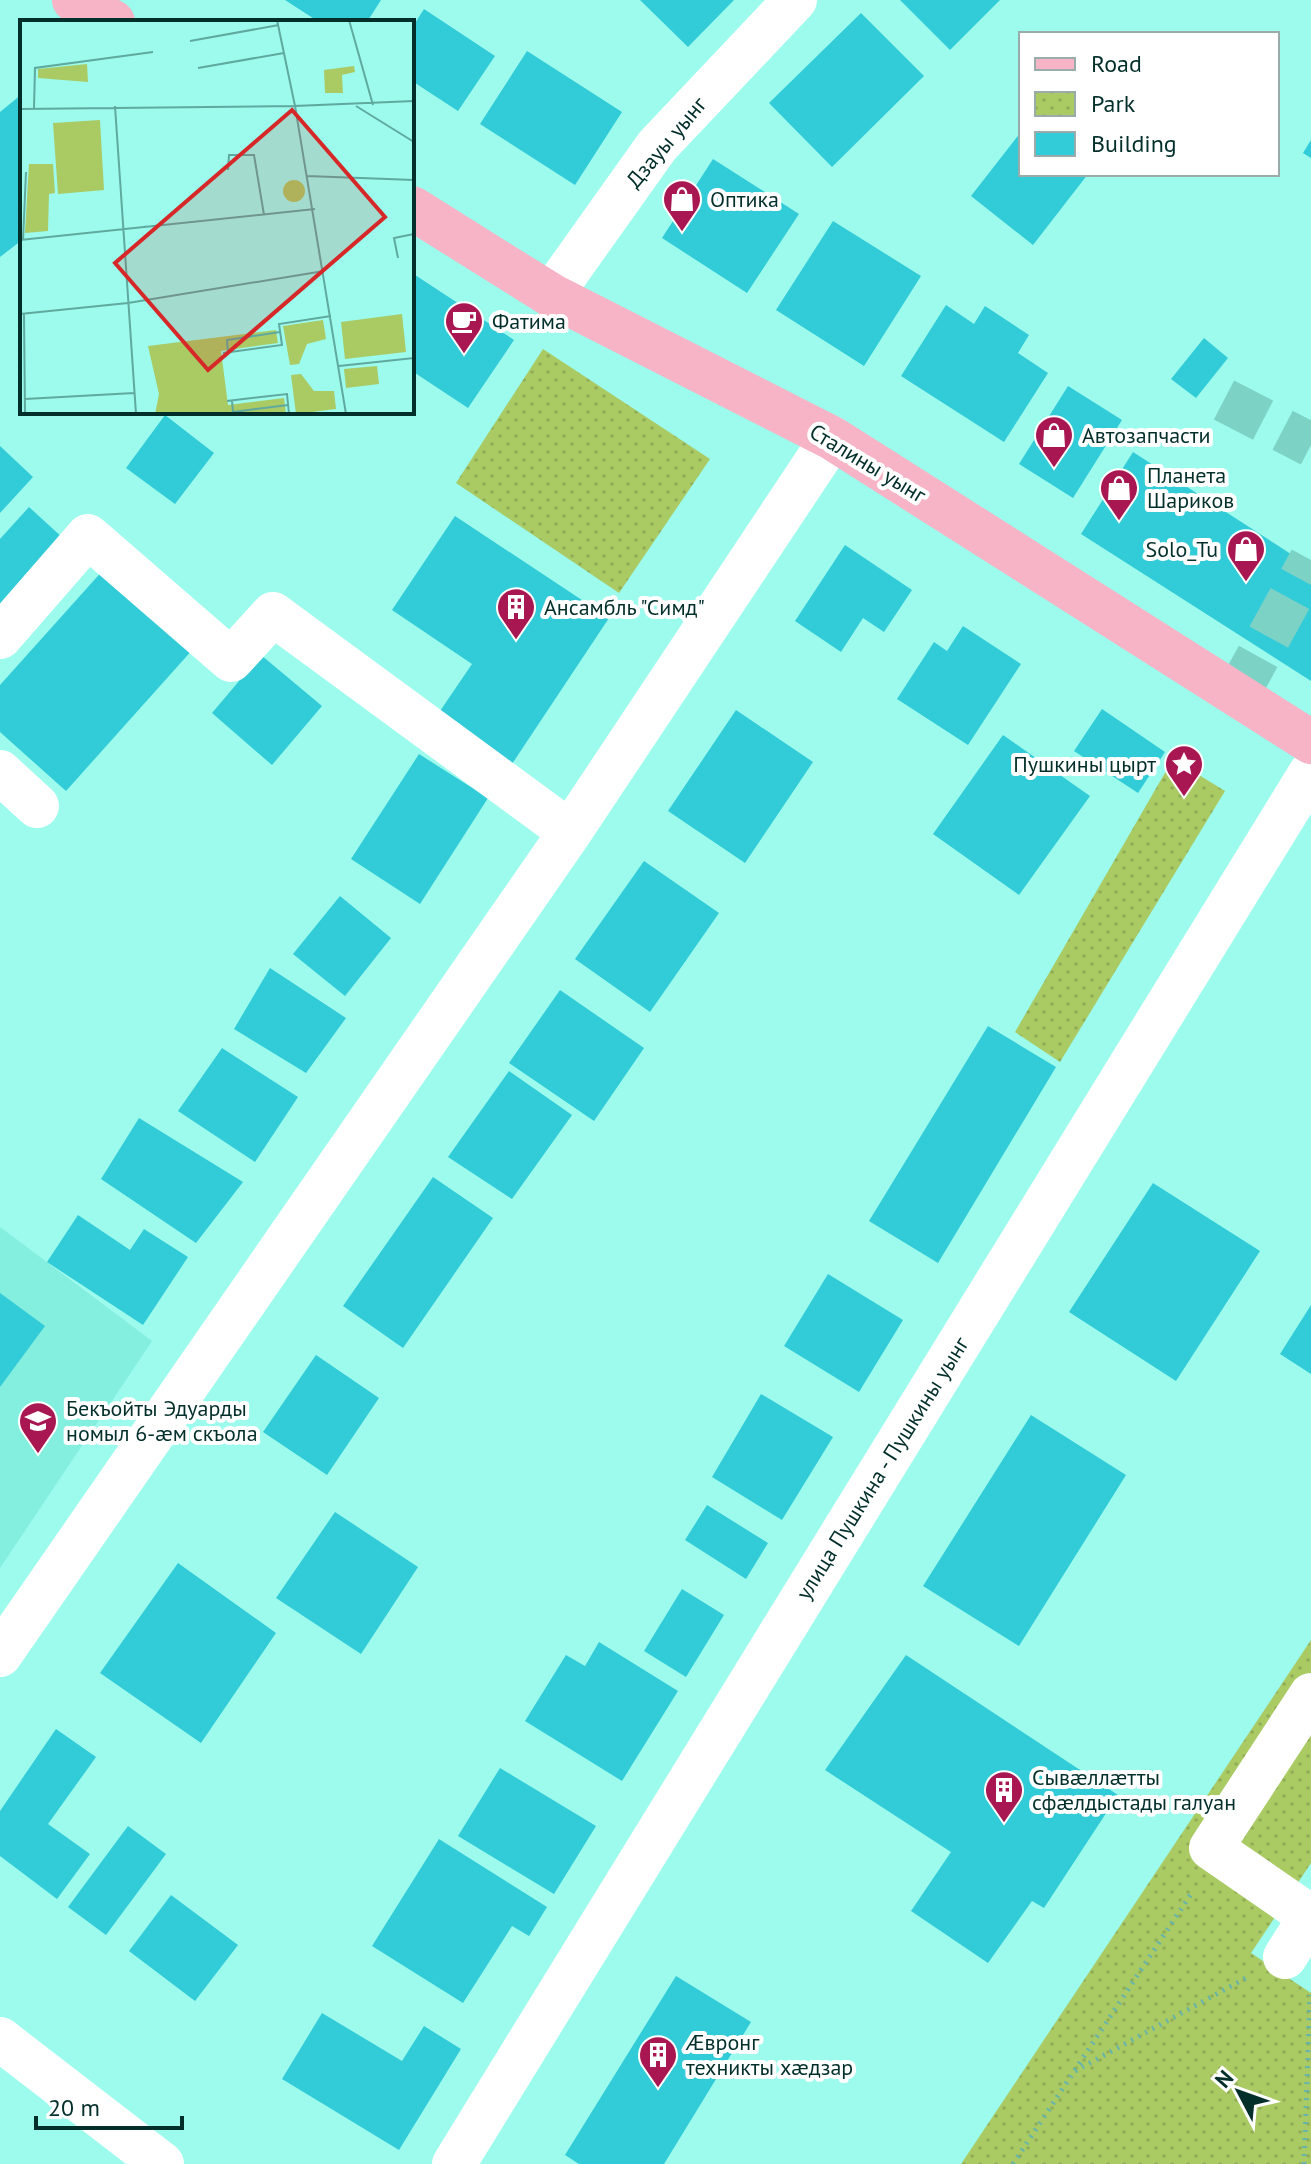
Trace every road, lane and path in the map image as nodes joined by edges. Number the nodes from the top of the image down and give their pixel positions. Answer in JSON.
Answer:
{"nodes":[{"id":1,"x":74,"y":0,"type":"edge"},
{"id":2,"x":795,"y":0,"type":"edge"},
{"id":3,"x":109,"y":20,"type":"edge"},
{"id":4,"x":414,"y":209,"type":"edge"},
{"id":5,"x":551,"y":295,"type":"junction"},
{"id":6,"x":832,"y":438,"type":"junction"},
{"id":7,"x":0,"y":637,"type":"edge"},
{"id":8,"x":1311,"y":742,"type":"edge"},
{"id":9,"x":0,"y":772,"type":"edge"},
{"id":10,"x":1311,"y":772,"type":"edge"},
{"id":11,"x":37,"y":806,"type":"dead end"},
{"id":12,"x":570,"y":832,"type":"junction"},
{"id":13,"x":0,"y":1655,"type":"edge"},
{"id":14,"x":1311,"y":1695,"type":"edge"},
{"id":15,"x":1194,"y":1890,"type":"dead end"},
{"id":16,"x":1311,"y":1916,"type":"edge"},
{"id":17,"x":1285,"y":1957,"type":"joint"},
{"id":18,"x":1310,"y":1991,"type":"edge"},
{"id":19,"x":0,"y":2039,"type":"edge"},
{"id":20,"x":1074,"y":2071,"type":"junction"},
{"id":21,"x":162,"y":2164,"type":"edge"},
{"id":22,"x":454,"y":2164,"type":"edge"},
{"id":23,"x":1013,"y":2164,"type":"edge"},
{"id":24,"x":1304,"y":2164,"type":"edge"}],
"edges":[{"from":1,"to":3,"type":"main road"},
{"from":2,"to":5,"type":"street","name":"Дзауы уынг"},
{"from":4,"to":5,"type":"main road","name":"Сталины уынг"},
{"from":5,"to":6,"type":"main road","name":"Сталины уынг"},
{"from":6,"to":8,"type":"main road","name":"Сталины уынг"},
{"from":6,"to":12,"type":"street"},
{"from":7,"to":12,"type":"street"},
{"from":9,"to":11,"type":"street"},
{"from":10,"to":22,"type":"street","name":"улица Пушкина - Пушкины уынг"},
{"from":12,"to":13,"type":"street"},
{"from":14,"to":16,"type":"street"},
{"from":15,"to":20,"type":"path"},
{"from":16,"to":17,"type":"street"},
{"from":17,"to":20,"type":"path"},
{"from":18,"to":24,"type":"path"},
{"from":19,"to":21,"type":"street"},
{"from":20,"to":23,"type":"path"}]}
